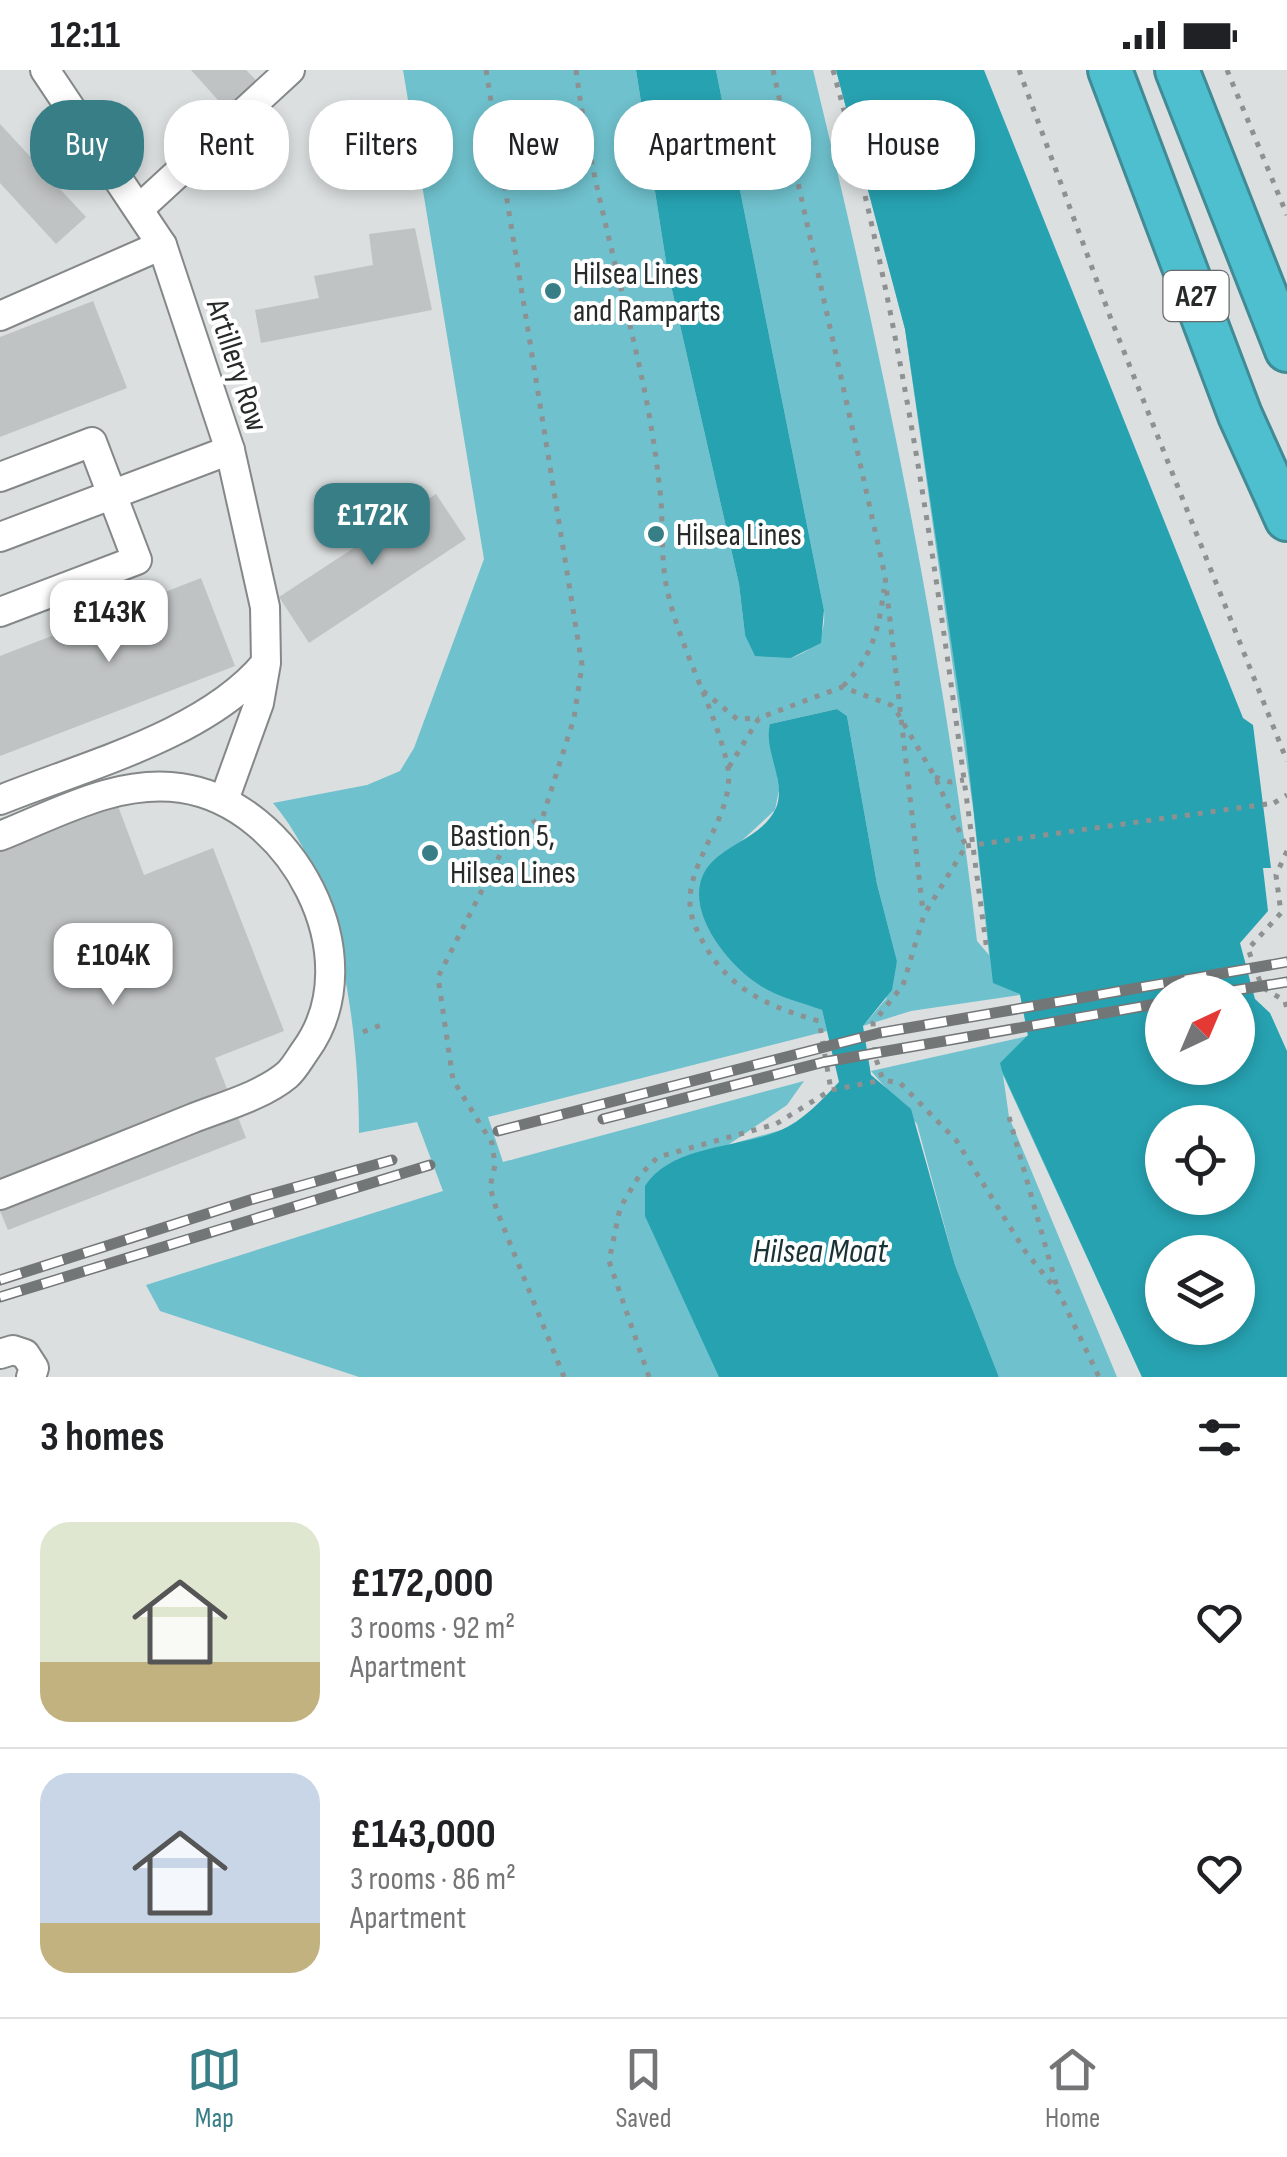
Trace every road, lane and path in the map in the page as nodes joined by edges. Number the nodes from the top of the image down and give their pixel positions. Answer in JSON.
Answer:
{"nodes":[{"id":1,"x":46,"y":70,"type":"edge"},
{"id":2,"x":290,"y":70,"type":"edge"},
{"id":3,"x":486,"y":70,"type":"edge"},
{"id":4,"x":576,"y":70,"type":"edge"},
{"id":5,"x":773,"y":70,"type":"edge"},
{"id":6,"x":833,"y":70,"type":"edge"},
{"id":7,"x":1019,"y":70,"type":"edge"},
{"id":8,"x":1110,"y":70,"type":"edge"},
{"id":9,"x":1177,"y":70,"type":"edge"},
{"id":10,"x":1228,"y":70,"type":"edge"},
{"id":11,"x":142,"y":210,"type":"junction"},
{"id":12,"x":1287,"y":215,"type":"edge"},
{"id":13,"x":162,"y":245,"type":"junction"},
{"id":14,"x":0,"y":316,"type":"edge"},
{"id":15,"x":1287,"y":350,"type":"edge"},
{"id":16,"x":230,"y":450,"type":"junction"},
{"id":17,"x":0,"y":478,"type":"edge"},
{"id":18,"x":112,"y":496,"type":"junction"},
{"id":19,"x":1287,"y":519,"type":"edge"},
{"id":20,"x":0,"y":536,"type":"edge"},
{"id":21,"x":885,"y":576,"type":"junction"},
{"id":22,"x":0,"y":612,"type":"edge"},
{"id":23,"x":266,"y":663,"type":"junction"},
{"id":24,"x":842,"y":687,"type":"junction"},
{"id":25,"x":700,"y":688,"type":"junction"},
{"id":26,"x":897,"y":712,"type":"junction"},
{"id":27,"x":759,"y":718,"type":"junction"},
{"id":28,"x":1287,"y":761,"type":"edge"},
{"id":29,"x":729,"y":767,"type":"junction"},
{"id":30,"x":935,"y":776,"type":"junction"},
{"id":31,"x":964,"y":780,"type":"junction"},
{"id":32,"x":1287,"y":795,"type":"edge"},
{"id":33,"x":0,"y":800,"type":"edge"},
{"id":34,"x":224,"y":800,"type":"junction"},
{"id":35,"x":0,"y":836,"type":"edge"},
{"id":36,"x":966,"y":846,"type":"junction"},
{"id":37,"x":1287,"y":850,"type":"edge"},
{"id":38,"x":924,"y":915,"type":"junction"},
{"id":39,"x":988,"y":951,"type":"dead end"},
{"id":40,"x":1287,"y":1009,"type":"edge"},
{"id":41,"x":382,"y":1025,"type":"dead end"},
{"id":42,"x":364,"y":1032,"type":"dead end"},
{"id":43,"x":883,"y":1080,"type":"junction"},
{"id":44,"x":831,"y":1090,"type":"junction"},
{"id":45,"x":1008,"y":1117,"type":"dead end"},
{"id":46,"x":0,"y":1195,"type":"edge"},
{"id":47,"x":1059,"y":1292,"type":"junction"},
{"id":48,"x":0,"y":1354,"type":"edge"},
{"id":49,"x":30,"y":1377,"type":"edge"},
{"id":50,"x":564,"y":1377,"type":"edge"},
{"id":51,"x":648,"y":1377,"type":"edge"},
{"id":52,"x":1099,"y":1377,"type":"edge"}],
"edges":[{"from":1,"to":11,"type":"street","name":"Artillery Row"},
{"from":2,"to":11,"type":"street"},
{"from":3,"to":50,"type":"path"},
{"from":4,"to":25,"type":"path"},
{"from":5,"to":21,"type":"path"},
{"from":6,"to":31,"type":"path"},
{"from":7,"to":28,"type":"path"},
{"from":8,"to":19,"type":"highway","number":"A27"},
{"from":9,"to":15,"type":"highway","number":"A27"},
{"from":10,"to":12,"type":"path"},
{"from":11,"to":13,"type":"street","name":"Artillery Row"},
{"from":13,"to":14,"type":"street"},
{"from":13,"to":16,"type":"street","name":"Artillery Row"},
{"from":16,"to":18,"type":"street"},
{"from":16,"to":23,"type":"street","name":"Artillery Row"},
{"from":17,"to":18,"type":"street"},
{"from":18,"to":20,"type":"street"},
{"from":18,"to":22,"type":"street"},
{"from":21,"to":24,"type":"path"},
{"from":21,"to":26,"type":"path"},
{"from":23,"to":33,"type":"street"},
{"from":23,"to":34,"type":"street","name":"Artillery Row"},
{"from":24,"to":26,"type":"path"},
{"from":24,"to":27,"type":"path"},
{"from":25,"to":27,"type":"path"},
{"from":25,"to":29,"type":"path"},
{"from":26,"to":30,"type":"path"},
{"from":26,"to":38,"type":"path"},
{"from":27,"to":29,"type":"path"},
{"from":29,"to":44,"type":"path"},
{"from":30,"to":31,"type":"path"},
{"from":30,"to":36,"type":"path"},
{"from":31,"to":39,"type":"path"},
{"from":32,"to":36,"type":"path","bridge":true},
{"from":34,"to":35,"type":"street"},
{"from":34,"to":46,"type":"street"},
{"from":36,"to":38,"type":"path"},
{"from":37,"to":40,"type":"path"},
{"from":38,"to":43,"type":"path"},
{"from":41,"to":42,"type":"path"},
{"from":43,"to":44,"type":"path"},
{"from":43,"to":47,"type":"path"},
{"from":44,"to":51,"type":"path"},
{"from":45,"to":47,"type":"path"},
{"from":47,"to":52,"type":"path"},
{"from":48,"to":49,"type":"street"}]}
